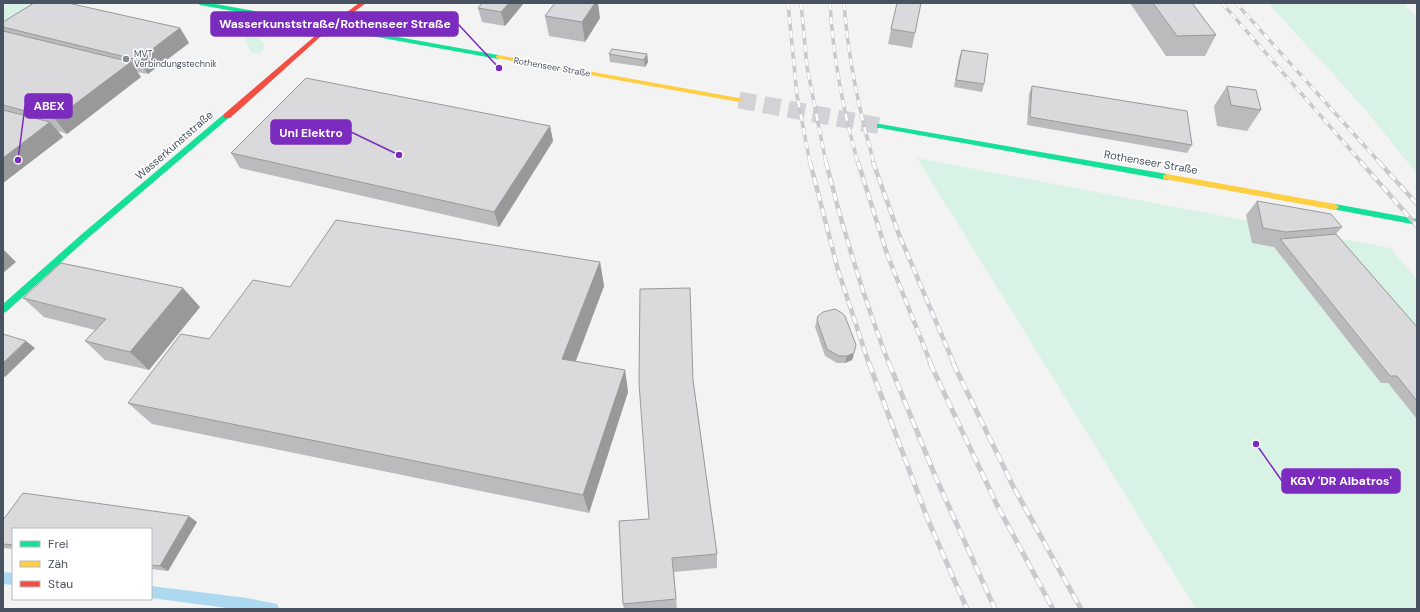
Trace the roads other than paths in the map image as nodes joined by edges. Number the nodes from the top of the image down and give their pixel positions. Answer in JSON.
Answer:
{"nodes":[{"id":1,"x":200,"y":3,"type":"edge"},
{"id":2,"x":363,"y":3,"type":"edge"},
{"id":3,"x":330,"y":27,"type":"junction"},
{"id":4,"x":739,"y":100,"type":"tunnel mouth"},
{"id":5,"x":880,"y":126,"type":"tunnel mouth"},
{"id":6,"x":1417,"y":222,"type":"edge"},
{"id":7,"x":3,"y":309,"type":"edge"}],
"edges":[{"from":1,"to":3,"type":"street","name":"Rothenseer Straße"},
{"from":2,"to":3,"type":"street","name":"Wasserkunststraße"},
{"from":3,"to":4,"type":"street","name":"Rothenseer Straße"},
{"from":3,"to":7,"type":"street","name":"Wasserkunststraße"},
{"from":5,"to":6,"type":"street","name":"Rothenseer Straße"}]}
